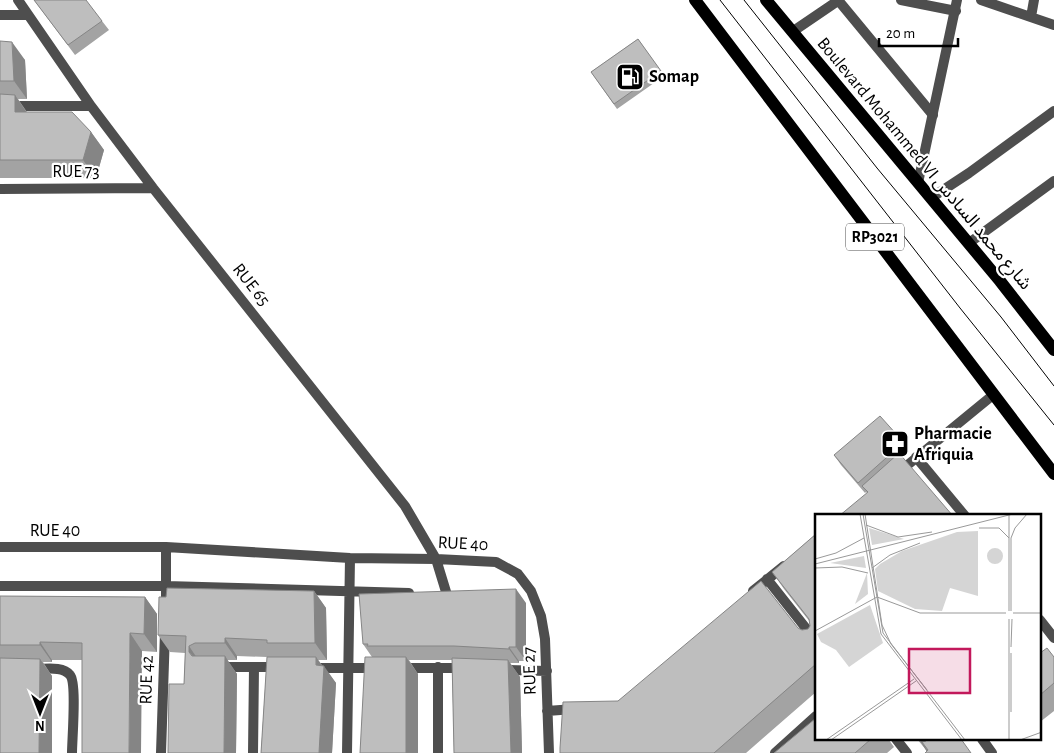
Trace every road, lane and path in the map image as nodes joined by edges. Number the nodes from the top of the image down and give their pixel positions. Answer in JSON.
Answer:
{"nodes":[{"id":1,"x":18,"y":0,"type":"edge"},
{"id":2,"x":695,"y":0,"type":"edge"},
{"id":3,"x":766,"y":0,"type":"edge"},
{"id":4,"x":838,"y":0,"type":"edge"},
{"id":5,"x":901,"y":0,"type":"edge"},
{"id":6,"x":957,"y":0,"type":"edge"},
{"id":7,"x":981,"y":0,"type":"edge"},
{"id":8,"x":1034,"y":0,"type":"edge"},
{"id":9,"x":956,"y":11,"type":"junction"},
{"id":10,"x":0,"y":15,"type":"edge"},
{"id":11,"x":28,"y":15,"type":"junction"},
{"id":12,"x":1031,"y":18,"type":"junction"},
{"id":13,"x":1054,"y":25,"type":"edge"},
{"id":14,"x":792,"y":32,"type":"junction"},
{"id":15,"x":0,"y":106,"type":"edge"},
{"id":16,"x":91,"y":106,"type":"junction"},
{"id":17,"x":1054,"y":111,"type":"edge"},
{"id":18,"x":933,"y":116,"type":"junction"},
{"id":19,"x":1054,"y":181,"type":"edge"},
{"id":20,"x":918,"y":183,"type":"junction"},
{"id":21,"x":153,"y":188,"type":"junction"},
{"id":22,"x":0,"y":189,"type":"edge"},
{"id":23,"x":930,"y":198,"type":"junction"},
{"id":24,"x":969,"y":243,"type":"junction"},
{"id":25,"x":1054,"y":350,"type":"edge"},
{"id":26,"x":993,"y":395,"type":"junction"},
{"id":27,"x":916,"y":457,"type":"junction"},
{"id":28,"x":1054,"y":474,"type":"edge"},
{"id":29,"x":894,"y":476,"type":"edge"},
{"id":30,"x":963,"y":514,"type":"edge"},
{"id":31,"x":0,"y":547,"type":"edge"},
{"id":32,"x":166,"y":547,"type":"junction"},
{"id":33,"x":795,"y":557,"type":"edge"},
{"id":34,"x":350,"y":558,"type":"junction"},
{"id":35,"x":436,"y":559,"type":"junction"},
{"id":36,"x":767,"y":579,"type":"junction"},
{"id":37,"x":0,"y":586,"type":"edge"},
{"id":38,"x":166,"y":586,"type":"junction"},
{"id":39,"x":349,"y":591,"type":"junction"},
{"id":40,"x":531,"y":591,"type":"junction"},
{"id":41,"x":516,"y":593,"type":"edge"},
{"id":42,"x":417,"y":594,"type":"edge"},
{"id":43,"x":446,"y":594,"type":"edge"},
{"id":44,"x":746,"y":598,"type":"edge"},
{"id":45,"x":1042,"y":623,"type":"edge"},
{"id":46,"x":1054,"y":638,"type":"edge"},
{"id":47,"x":815,"y":640,"type":"edge"},
{"id":48,"x":207,"y":667,"type":"edge"},
{"id":49,"x":254,"y":667,"type":"junction"},
{"id":50,"x":348,"y":668,"type":"junction"},
{"id":51,"x":438,"y":668,"type":"junction"},
{"id":52,"x":26,"y":669,"type":"edge"},
{"id":53,"x":547,"y":671,"type":"junction"},
{"id":54,"x":586,"y":708,"type":"edge"},
{"id":55,"x":547,"y":711,"type":"junction"},
{"id":56,"x":815,"y":717,"type":"edge"},
{"id":57,"x":897,"y":740,"type":"edge"},
{"id":58,"x":983,"y":740,"type":"edge"},
{"id":59,"x":72,"y":753,"type":"edge"},
{"id":60,"x":161,"y":753,"type":"edge"},
{"id":61,"x":253,"y":753,"type":"edge"},
{"id":62,"x":347,"y":753,"type":"edge"},
{"id":63,"x":438,"y":753,"type":"edge"},
{"id":64,"x":549,"y":753,"type":"edge"},
{"id":65,"x":776,"y":753,"type":"edge"},
{"id":66,"x":907,"y":753,"type":"edge"},
{"id":67,"x":992,"y":753,"type":"edge"}],
"edges":[{"from":1,"to":11,"type":"street","name":"RUE 65"},
{"from":2,"to":26,"type":"main road","number":"RP3021"},
{"from":3,"to":14,"type":"main road","name":"Boulevard Mohammed VI شارع محمد السادس"},
{"from":4,"to":14,"type":"street"},
{"from":4,"to":18,"type":"street"},
{"from":5,"to":9,"type":"street"},
{"from":6,"to":9,"type":"street"},
{"from":7,"to":12,"type":"street"},
{"from":8,"to":12,"type":"street"},
{"from":9,"to":18,"type":"street"},
{"from":10,"to":11,"type":"street"},
{"from":11,"to":16,"type":"street","name":"RUE 65"},
{"from":12,"to":13,"type":"street"},
{"from":14,"to":20,"type":"main road","name":"Boulevard Mohammed VI شارع محمد السادس"},
{"from":15,"to":16,"type":"street"},
{"from":16,"to":21,"type":"street","name":"RUE 65"},
{"from":17,"to":23,"type":"street"},
{"from":18,"to":20,"type":"street"},
{"from":19,"to":24,"type":"street"},
{"from":20,"to":23,"type":"main road","name":"Boulevard Mohammed VI شارع محمد السادس"},
{"from":21,"to":22,"type":"street","name":"RUE 73"},
{"from":21,"to":35,"type":"street","name":"RUE 65"},
{"from":23,"to":24,"type":"main road","name":"Boulevard Mohammed VI شارع محمد السادس"},
{"from":24,"to":25,"type":"main road","name":"Boulevard Mohammed VI شارع محمد السادس"},
{"from":26,"to":27,"type":"street"},
{"from":26,"to":28,"type":"main road","number":"RP3021"},
{"from":27,"to":29,"type":"street"},
{"from":27,"to":30,"type":"street"},
{"from":31,"to":32,"type":"street","name":"RUE 40"},
{"from":32,"to":34,"type":"street","name":"RUE 40"},
{"from":32,"to":38,"type":"street","name":"RUE 42"},
{"from":33,"to":36,"type":"street"},
{"from":34,"to":35,"type":"street","name":"RUE 40"},
{"from":34,"to":39,"type":"street"},
{"from":35,"to":40,"type":"street","name":"RUE 40"},
{"from":35,"to":43,"type":"street","name":"RUE 65"},
{"from":36,"to":44,"type":"street"},
{"from":36,"to":47,"type":"street"},
{"from":37,"to":38,"type":"street"},
{"from":38,"to":39,"type":"street"},
{"from":38,"to":60,"type":"street","name":"RUE 42"},
{"from":39,"to":42,"type":"street"},
{"from":39,"to":50,"type":"street"},
{"from":40,"to":41,"type":"street"},
{"from":40,"to":53,"type":"street","name":"RUE 27"},
{"from":45,"to":46,"type":"street"},
{"from":48,"to":49,"type":"street"},
{"from":49,"to":50,"type":"street"},
{"from":49,"to":61,"type":"street"},
{"from":50,"to":51,"type":"street"},
{"from":50,"to":62,"type":"street"},
{"from":51,"to":53,"type":"street"},
{"from":51,"to":63,"type":"street"},
{"from":52,"to":59,"type":"street"},
{"from":53,"to":55,"type":"street","name":"RUE 27"},
{"from":54,"to":55,"type":"street"},
{"from":55,"to":64,"type":"street","name":"RUE 27"},
{"from":56,"to":65,"type":"street"},
{"from":57,"to":66,"type":"street"},
{"from":58,"to":67,"type":"street"}]}
